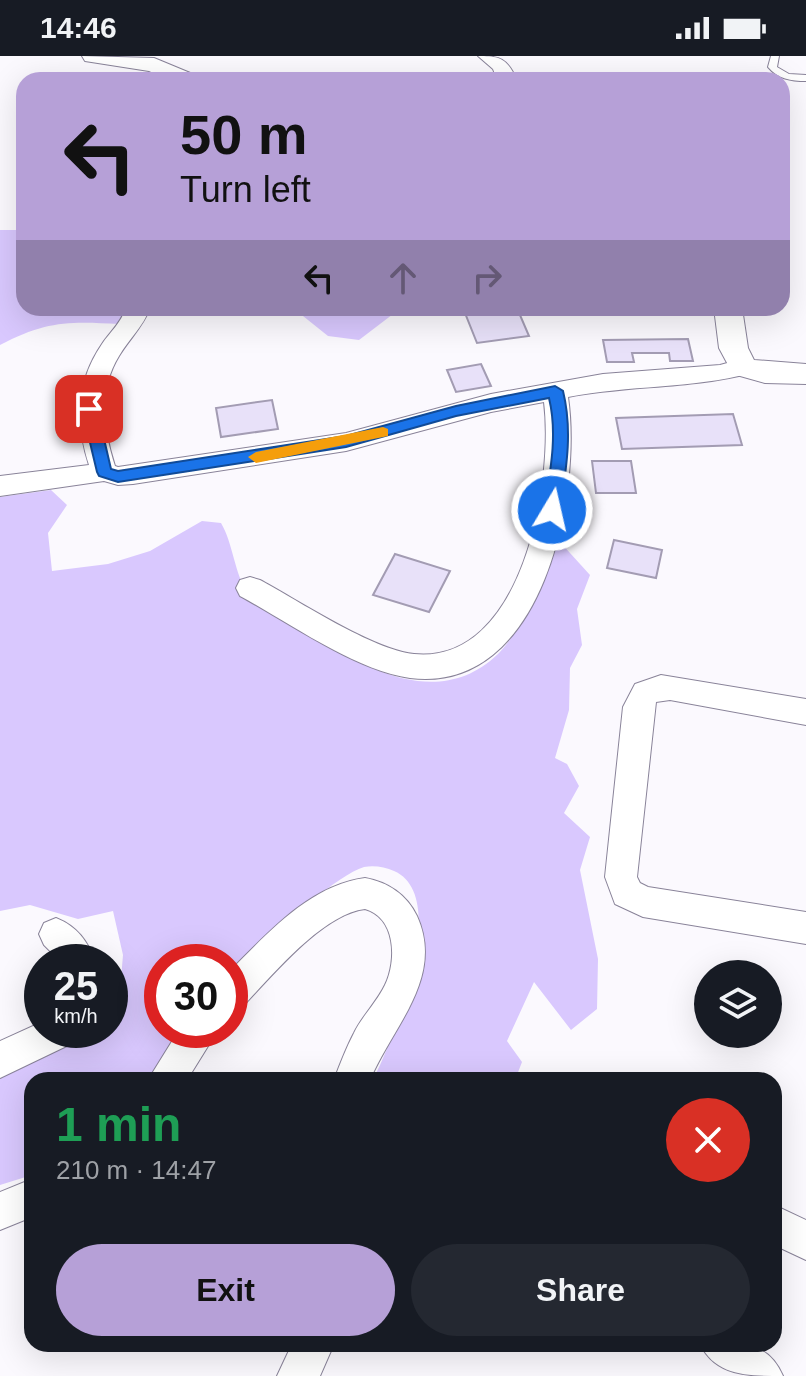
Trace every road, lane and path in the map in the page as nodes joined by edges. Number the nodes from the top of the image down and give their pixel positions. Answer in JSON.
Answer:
{"nodes":[{"id":1,"x":93,"y":56,"type":"edge"},
{"id":2,"x":487,"y":56,"type":"edge"},
{"id":3,"x":169,"y":72,"type":"edge"},
{"id":4,"x":504,"y":72,"type":"edge"},
{"id":5,"x":135,"y":316,"type":"edge"},
{"id":6,"x":729,"y":316,"type":"edge"},
{"id":7,"x":742,"y":367,"type":"junction"},
{"id":8,"x":806,"y":374,"type":"edge"},
{"id":9,"x":555,"y":391,"type":"junction"},
{"id":10,"x":104,"y":472,"type":"junction"},
{"id":11,"x":0,"y":486,"type":"edge"},
{"id":12,"x":250,"y":588,"type":"dead end"},
{"id":13,"x":806,"y":712,"type":"edge"},
{"id":14,"x":806,"y":928,"type":"edge"},
{"id":15,"x":56,"y":934,"type":"dead end"},
{"id":16,"x":68,"y":944,"type":"edge"},
{"id":17,"x":248,"y":977,"type":"edge"},
{"id":18,"x":25,"y":1048,"type":"edge"},
{"id":19,"x":188,"y":1048,"type":"edge"},
{"id":20,"x":0,"y":1060,"type":"edge"},
{"id":21,"x":171,"y":1072,"type":"edge"},
{"id":22,"x":355,"y":1072,"type":"edge"},
{"id":23,"x":24,"y":1201,"type":"edge"},
{"id":24,"x":0,"y":1211,"type":"edge"},
{"id":25,"x":782,"y":1228,"type":"edge"},
{"id":26,"x":806,"y":1241,"type":"edge"},
{"id":27,"x":310,"y":1352,"type":"edge"},
{"id":28,"x":730,"y":1352,"type":"edge"},
{"id":29,"x":298,"y":1376,"type":"edge"},
{"id":30,"x":762,"y":1376,"type":"edge"}],
"edges":[{"from":1,"to":3,"type":"street"},
{"from":2,"to":4,"type":"street"},
{"from":5,"to":10,"type":"street"},
{"from":6,"to":7,"type":"street"},
{"from":7,"to":8,"type":"street"},
{"from":7,"to":9,"type":"street"},
{"from":9,"to":10,"type":"street"},
{"from":9,"to":12,"type":"street"},
{"from":10,"to":11,"type":"street"},
{"from":13,"to":14,"type":"street"},
{"from":15,"to":16,"type":"street"},
{"from":17,"to":22,"type":"street"},
{"from":18,"to":20,"type":"street"},
{"from":19,"to":21,"type":"street"},
{"from":23,"to":24,"type":"street"},
{"from":25,"to":26,"type":"street"},
{"from":27,"to":29,"type":"street"},
{"from":28,"to":30,"type":"street"}]}
